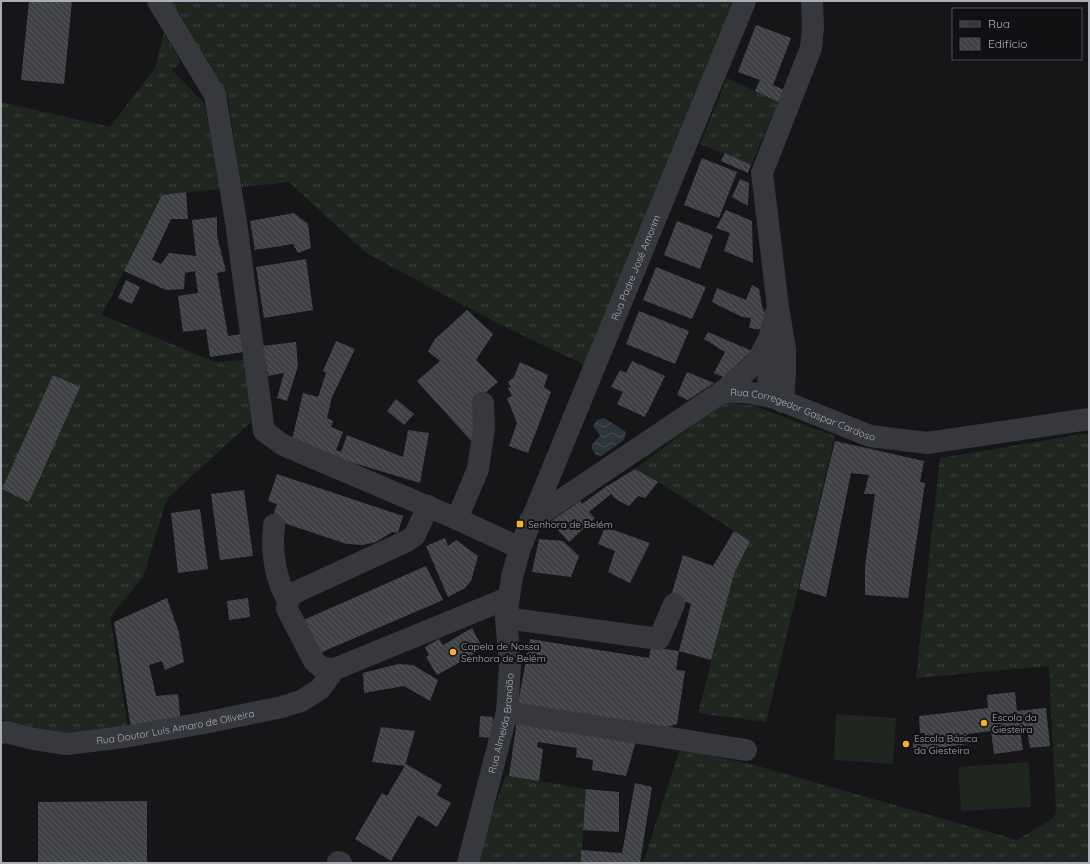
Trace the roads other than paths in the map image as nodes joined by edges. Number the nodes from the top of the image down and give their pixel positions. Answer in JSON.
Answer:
{"nodes":[{"id":1,"x":158,"y":1,"type":"edge"},
{"id":2,"x":745,"y":1,"type":"edge"},
{"id":3,"x":812,"y":1,"type":"edge"},
{"id":4,"x":776,"y":315,"type":"junction"},
{"id":5,"x":722,"y":392,"type":"junction"},
{"id":6,"x":775,"y":399,"type":"junction"},
{"id":7,"x":483,"y":403,"type":"dead end"},
{"id":8,"x":1089,"y":419,"type":"edge"},
{"id":9,"x":428,"y":506,"type":"junction"},
{"id":10,"x":457,"y":519,"type":"junction"},
{"id":11,"x":274,"y":525,"type":"dead end"},
{"id":12,"x":525,"y":534,"type":"junction"},
{"id":13,"x":288,"y":600,"type":"junction"},
{"id":14,"x":674,"y":604,"type":"dead end"},
{"id":15,"x":507,"y":608,"type":"junction"},
{"id":16,"x":335,"y":669,"type":"junction"},
{"id":17,"x":507,"y":712,"type":"junction"},
{"id":18,"x":1,"y":733,"type":"edge"},
{"id":19,"x":746,"y":750,"type":"dead end"},
{"id":20,"x":468,"y":863,"type":"edge"}],
"edges":[{"from":1,"to":9,"type":"street"},
{"from":2,"to":12,"type":"street","name":"Rua Padre José Amorim"},
{"from":3,"to":4,"type":"street"},
{"from":4,"to":5,"type":"street"},
{"from":4,"to":6,"type":"street"},
{"from":5,"to":6,"type":"street","name":"Rua Corregedor Gaspar Cardoso"},
{"from":5,"to":12,"type":"street","name":"Rua Corregedor Gaspar Cardoso"},
{"from":6,"to":8,"type":"street","name":"Rua Corregedor Gaspar Cardoso"},
{"from":7,"to":10,"type":"street"},
{"from":9,"to":10,"type":"street"},
{"from":9,"to":13,"type":"street"},
{"from":10,"to":12,"type":"street"},
{"from":11,"to":13,"type":"street"},
{"from":12,"to":15,"type":"street","name":"Rua Almeida Brandão"},
{"from":13,"to":16,"type":"street"},
{"from":14,"to":15,"type":"street"},
{"from":15,"to":16,"type":"street"},
{"from":15,"to":17,"type":"street","name":"Rua Almeida Brandão"},
{"from":16,"to":18,"type":"street","name":"Rua Doutor Luís Amaro de Oliveira"},
{"from":17,"to":19,"type":"street"},
{"from":17,"to":20,"type":"street","name":"Rua Almeida Brandão"}]}
